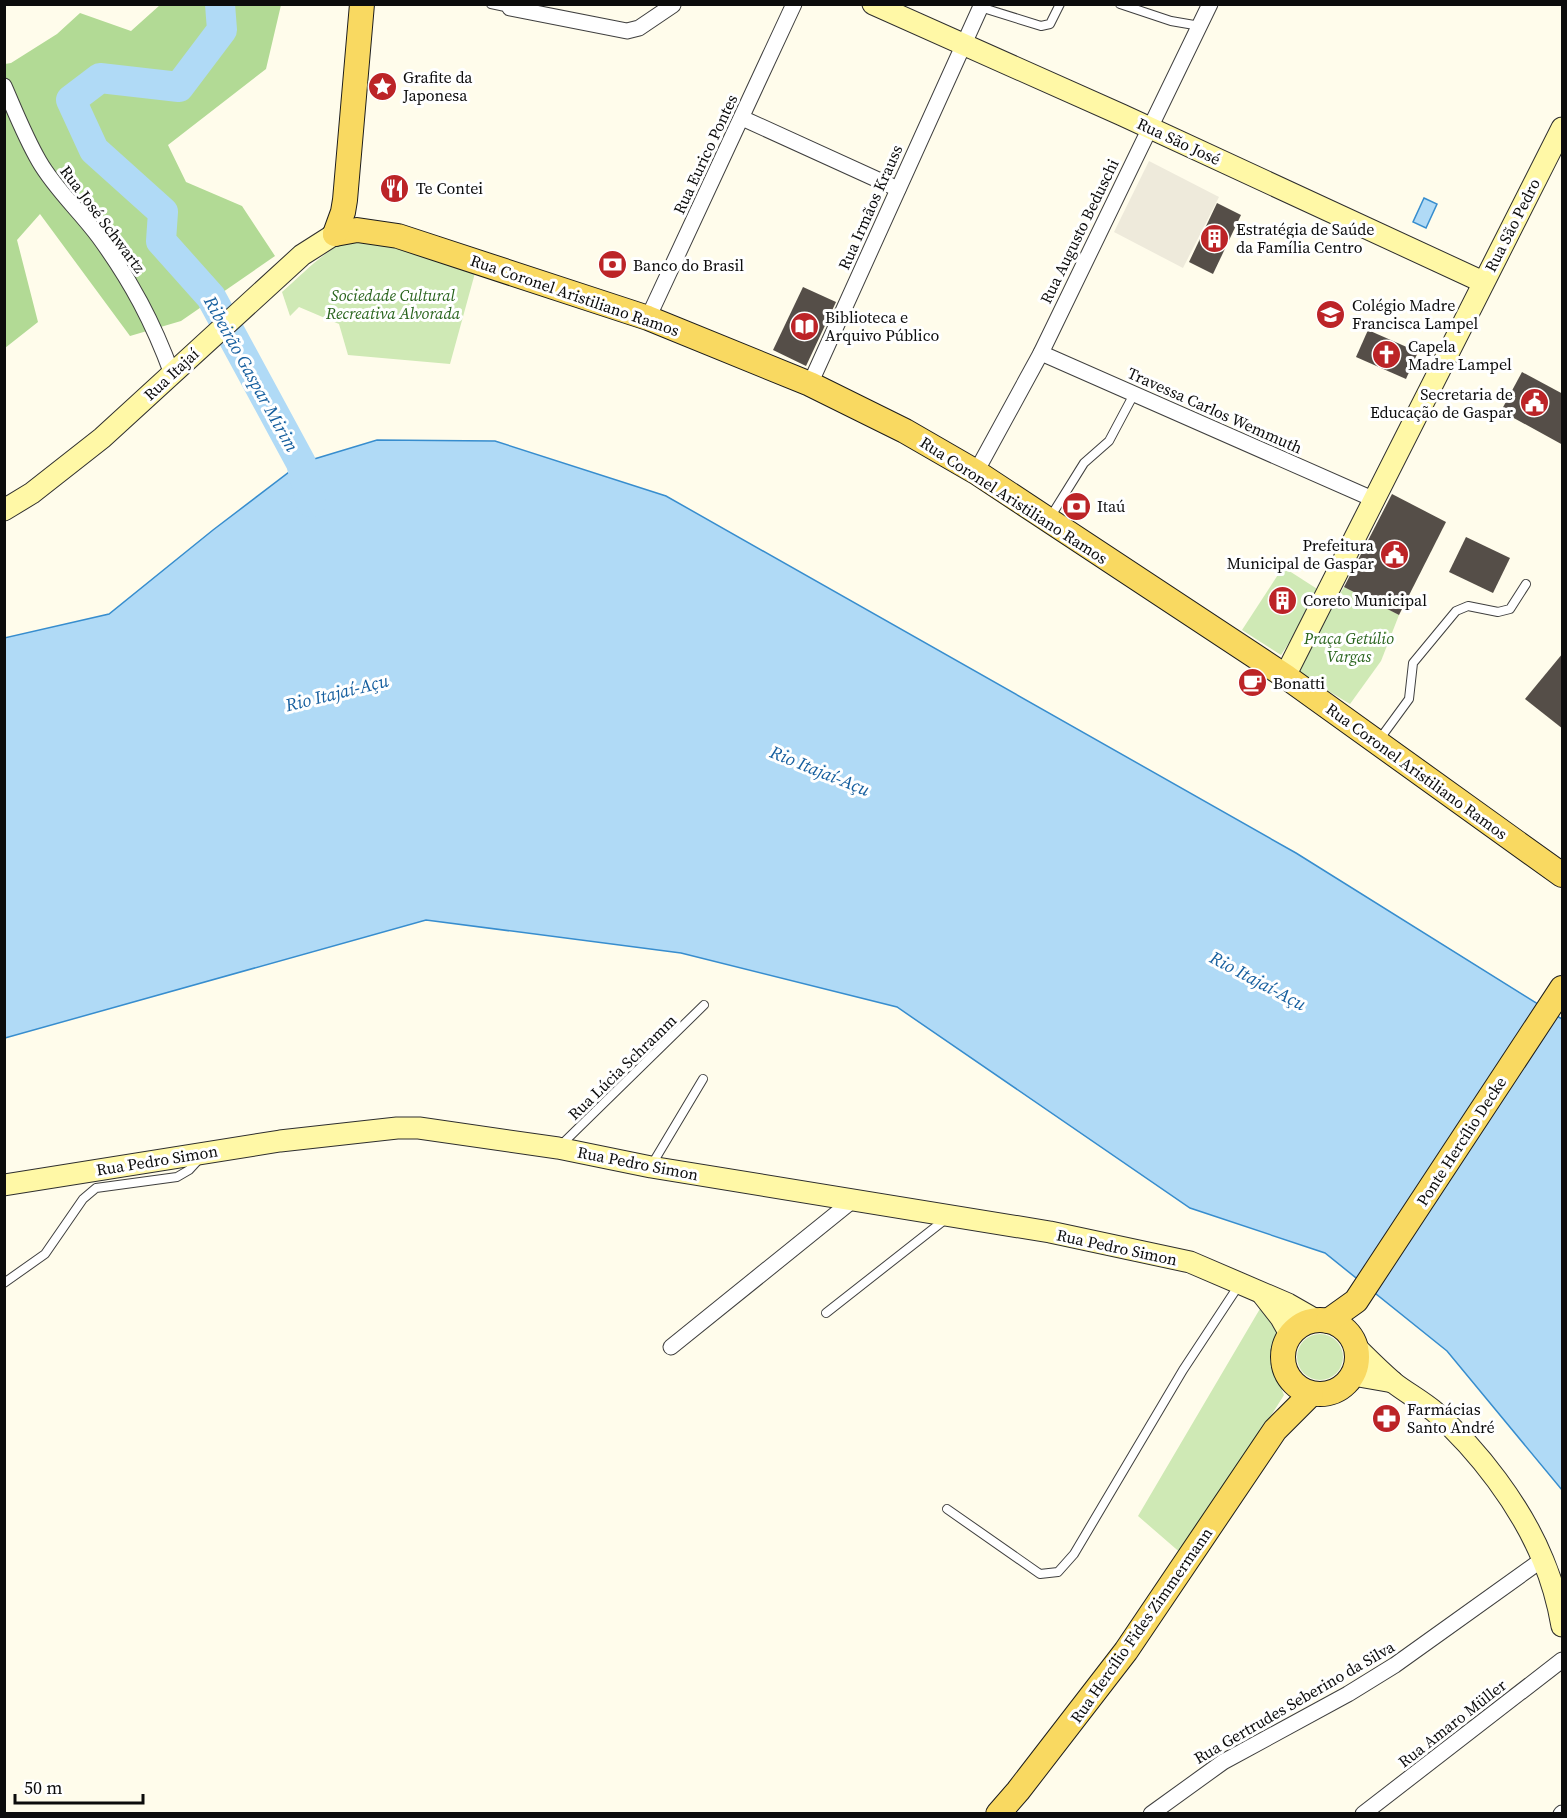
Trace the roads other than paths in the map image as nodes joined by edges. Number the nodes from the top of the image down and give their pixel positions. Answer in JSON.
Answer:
{"nodes":[{"id":1,"x":362,"y":4,"type":"edge"},
{"id":2,"x":491,"y":4,"type":"edge"},
{"id":3,"x":794,"y":4,"type":"edge"},
{"id":4,"x":873,"y":4,"type":"edge"},
{"id":5,"x":1060,"y":4,"type":"edge"},
{"id":6,"x":1120,"y":4,"type":"edge"},
{"id":7,"x":1210,"y":4,"type":"edge"},
{"id":8,"x":673,"y":5,"type":"edge"},
{"id":9,"x":510,"y":6,"type":"edge"},
{"id":10,"x":981,"y":6,"type":"edge"},
{"id":11,"x":1200,"y":26,"type":"junction"},
{"id":12,"x":962,"y":44,"type":"junction"},
{"id":13,"x":4,"y":86,"type":"edge"},
{"id":14,"x":742,"y":118,"type":"junction"},
{"id":15,"x":1150,"y":128,"type":"junction"},
{"id":16,"x":1563,"y":128,"type":"edge"},
{"id":17,"x":898,"y":189,"type":"junction"},
{"id":18,"x":346,"y":232,"type":"junction"},
{"id":19,"x":1484,"y":282,"type":"junction"},
{"id":20,"x":648,"y":318,"type":"junction"},
{"id":21,"x":1041,"y":353,"type":"junction"},
{"id":22,"x":177,"y":369,"type":"junction"},
{"id":23,"x":810,"y":384,"type":"junction"},
{"id":24,"x":1134,"y":394,"type":"junction"},
{"id":25,"x":975,"y":471,"type":"junction"},
{"id":26,"x":1375,"y":500,"type":"junction"},
{"id":27,"x":4,"y":510,"type":"edge"},
{"id":28,"x":1049,"y":520,"type":"junction"},
{"id":29,"x":1526,"y":584,"type":"dead end"},
{"id":30,"x":1285,"y":676,"type":"junction"},
{"id":31,"x":1376,"y":743,"type":"junction"},
{"id":32,"x":1563,"y":875,"type":"edge"},
{"id":33,"x":1563,"y":988,"type":"edge"},
{"id":34,"x":704,"y":1005,"type":"dead end"},
{"id":35,"x":703,"y":1079,"type":"dead end"},
{"id":36,"x":558,"y":1148,"type":"junction"},
{"id":37,"x":205,"y":1153,"type":"junction"},
{"id":38,"x":651,"y":1167,"type":"junction"},
{"id":39,"x":4,"y":1185,"type":"edge"},
{"id":40,"x":852,"y":1201,"type":"junction"},
{"id":41,"x":951,"y":1215,"type":"junction"},
{"id":42,"x":4,"y":1283,"type":"edge"},
{"id":43,"x":1240,"y":1284,"type":"junction"},
{"id":44,"x":1263,"y":1294,"type":"junction"},
{"id":45,"x":1358,"y":1298,"type":"junction"},
{"id":46,"x":825,"y":1313,"type":"dead end"},
{"id":47,"x":1322,"y":1320,"type":"junction"},
{"id":48,"x":1290,"y":1334,"type":"junction"},
{"id":49,"x":1354,"y":1342,"type":"junction"},
{"id":50,"x":671,"y":1347,"type":"dead end"},
{"id":51,"x":1353,"y":1375,"type":"junction"},
{"id":52,"x":1290,"y":1380,"type":"junction"},
{"id":53,"x":1394,"y":1382,"type":"junction"},
{"id":54,"x":1311,"y":1394,"type":"junction"},
{"id":55,"x":1275,"y":1430,"type":"junction"},
{"id":56,"x":947,"y":1509,"type":"dead end"},
{"id":57,"x":1543,"y":1559,"type":"junction"},
{"id":58,"x":1563,"y":1626,"type":"edge"},
{"id":59,"x":1563,"y":1660,"type":"edge"},
{"id":60,"x":998,"y":1814,"type":"edge"},
{"id":61,"x":1151,"y":1814,"type":"edge"},
{"id":62,"x":1363,"y":1814,"type":"edge"}],
"edges":[{"from":1,"to":18,"type":"main road"},
{"from":2,"to":9,"type":"lane"},
{"from":3,"to":14,"type":"street","name":"Rua Eurico Pontes"},
{"from":4,"to":12,"type":"street","name":"Rua São José"},
{"from":5,"to":10,"type":"lane"},
{"from":6,"to":11,"type":"lane"},
{"from":7,"to":11,"type":"street","name":"Rua Augusto Beduschi"},
{"from":8,"to":9,"type":"street"},
{"from":10,"to":12,"type":"street","name":"Rua Irmãos Krauss"},
{"from":11,"to":15,"type":"street","name":"Rua Augusto Beduschi"},
{"from":12,"to":15,"type":"street","name":"Rua São José"},
{"from":12,"to":17,"type":"street","name":"Rua Irmãos Krauss"},
{"from":13,"to":22,"type":"street","name":"Rua José Schwartz"},
{"from":14,"to":17,"type":"street"},
{"from":14,"to":20,"type":"street","name":"Rua Eurico Pontes"},
{"from":15,"to":19,"type":"street","name":"Rua São José"},
{"from":15,"to":21,"type":"street","name":"Rua Augusto Beduschi"},
{"from":16,"to":19,"type":"street","name":"Rua São Pedro"},
{"from":17,"to":23,"type":"street","name":"Rua Irmãos Krauss"},
{"from":18,"to":20,"type":"main road","name":"Rua Coronel Aristiliano Ramos"},
{"from":18,"to":22,"type":"street","name":"Rua Itajaí"},
{"from":19,"to":26,"type":"street","name":"Rua São Pedro"},
{"from":20,"to":23,"type":"main road","name":"Rua Coronel Aristiliano Ramos"},
{"from":21,"to":24,"type":"street","name":"Travessa Carlos Wemmuth"},
{"from":21,"to":25,"type":"street","name":"Rua Augusto Beduschi"},
{"from":22,"to":27,"type":"street","name":"Rua Itajaí"},
{"from":23,"to":25,"type":"main road","name":"Rua Coronel Aristiliano Ramos"},
{"from":24,"to":26,"type":"street","name":"Travessa Carlos Wemmuth"},
{"from":24,"to":28,"type":"lane"},
{"from":25,"to":28,"type":"main road","name":"Rua Coronel Aristiliano Ramos"},
{"from":26,"to":30,"type":"street","name":"Rua São Pedro"},
{"from":28,"to":30,"type":"main road","name":"Rua Coronel Aristiliano Ramos"},
{"from":29,"to":31,"type":"lane"},
{"from":30,"to":31,"type":"main road","name":"Rua Coronel Aristiliano Ramos"},
{"from":31,"to":32,"type":"main road","name":"Rua Coronel Aristiliano Ramos"},
{"from":33,"to":45,"type":"main road","name":"Ponte Hercílio Decke"},
{"from":34,"to":36,"type":"lane","name":"Rua Lúcia Schramm"},
{"from":35,"to":38,"type":"lane"},
{"from":36,"to":37,"type":"street","name":"Rua Pedro Simon"},
{"from":36,"to":38,"type":"street","name":"Rua Pedro Simon"},
{"from":37,"to":39,"type":"street","name":"Rua Pedro Simon"},
{"from":37,"to":42,"type":"lane"},
{"from":38,"to":40,"type":"street","name":"Rua Pedro Simon"},
{"from":40,"to":41,"type":"street","name":"Rua Pedro Simon"},
{"from":40,"to":50,"type":"street"},
{"from":41,"to":43,"type":"street","name":"Rua Pedro Simon"},
{"from":41,"to":46,"type":"lane"},
{"from":43,"to":44,"type":"street","name":"Rua Pedro Simon"},
{"from":43,"to":56,"type":"lane"},
{"from":44,"to":47,"type":"street","name":"Rua Pedro Simon"},
{"from":44,"to":48,"type":"street","name":"Rua Pedro Simon"},
{"from":45,"to":47,"type":"main road"},
{"from":45,"to":49,"type":"main road"},
{"from":47,"to":48,"type":"main road"},
{"from":47,"to":49,"type":"main road"},
{"from":48,"to":52,"type":"main road"},
{"from":49,"to":51,"type":"main road"},
{"from":49,"to":53,"type":"street"},
{"from":51,"to":53,"type":"street"},
{"from":51,"to":54,"type":"main road"},
{"from":52,"to":54,"type":"main road"},
{"from":52,"to":55,"type":"main road","name":"Rua Hercílio Fides Zimmermann"},
{"from":53,"to":57,"type":"street"},
{"from":54,"to":55,"type":"main road","name":"Rua Hercílio Fides Zimmermann"},
{"from":55,"to":60,"type":"main road","name":"Rua Hercílio Fides Zimmermann"},
{"from":57,"to":58,"type":"street"},
{"from":57,"to":61,"type":"street","name":"Rua Gertrudes Seberino da Silva"},
{"from":59,"to":62,"type":"street","name":"Rua Amaro Müller"}]}
